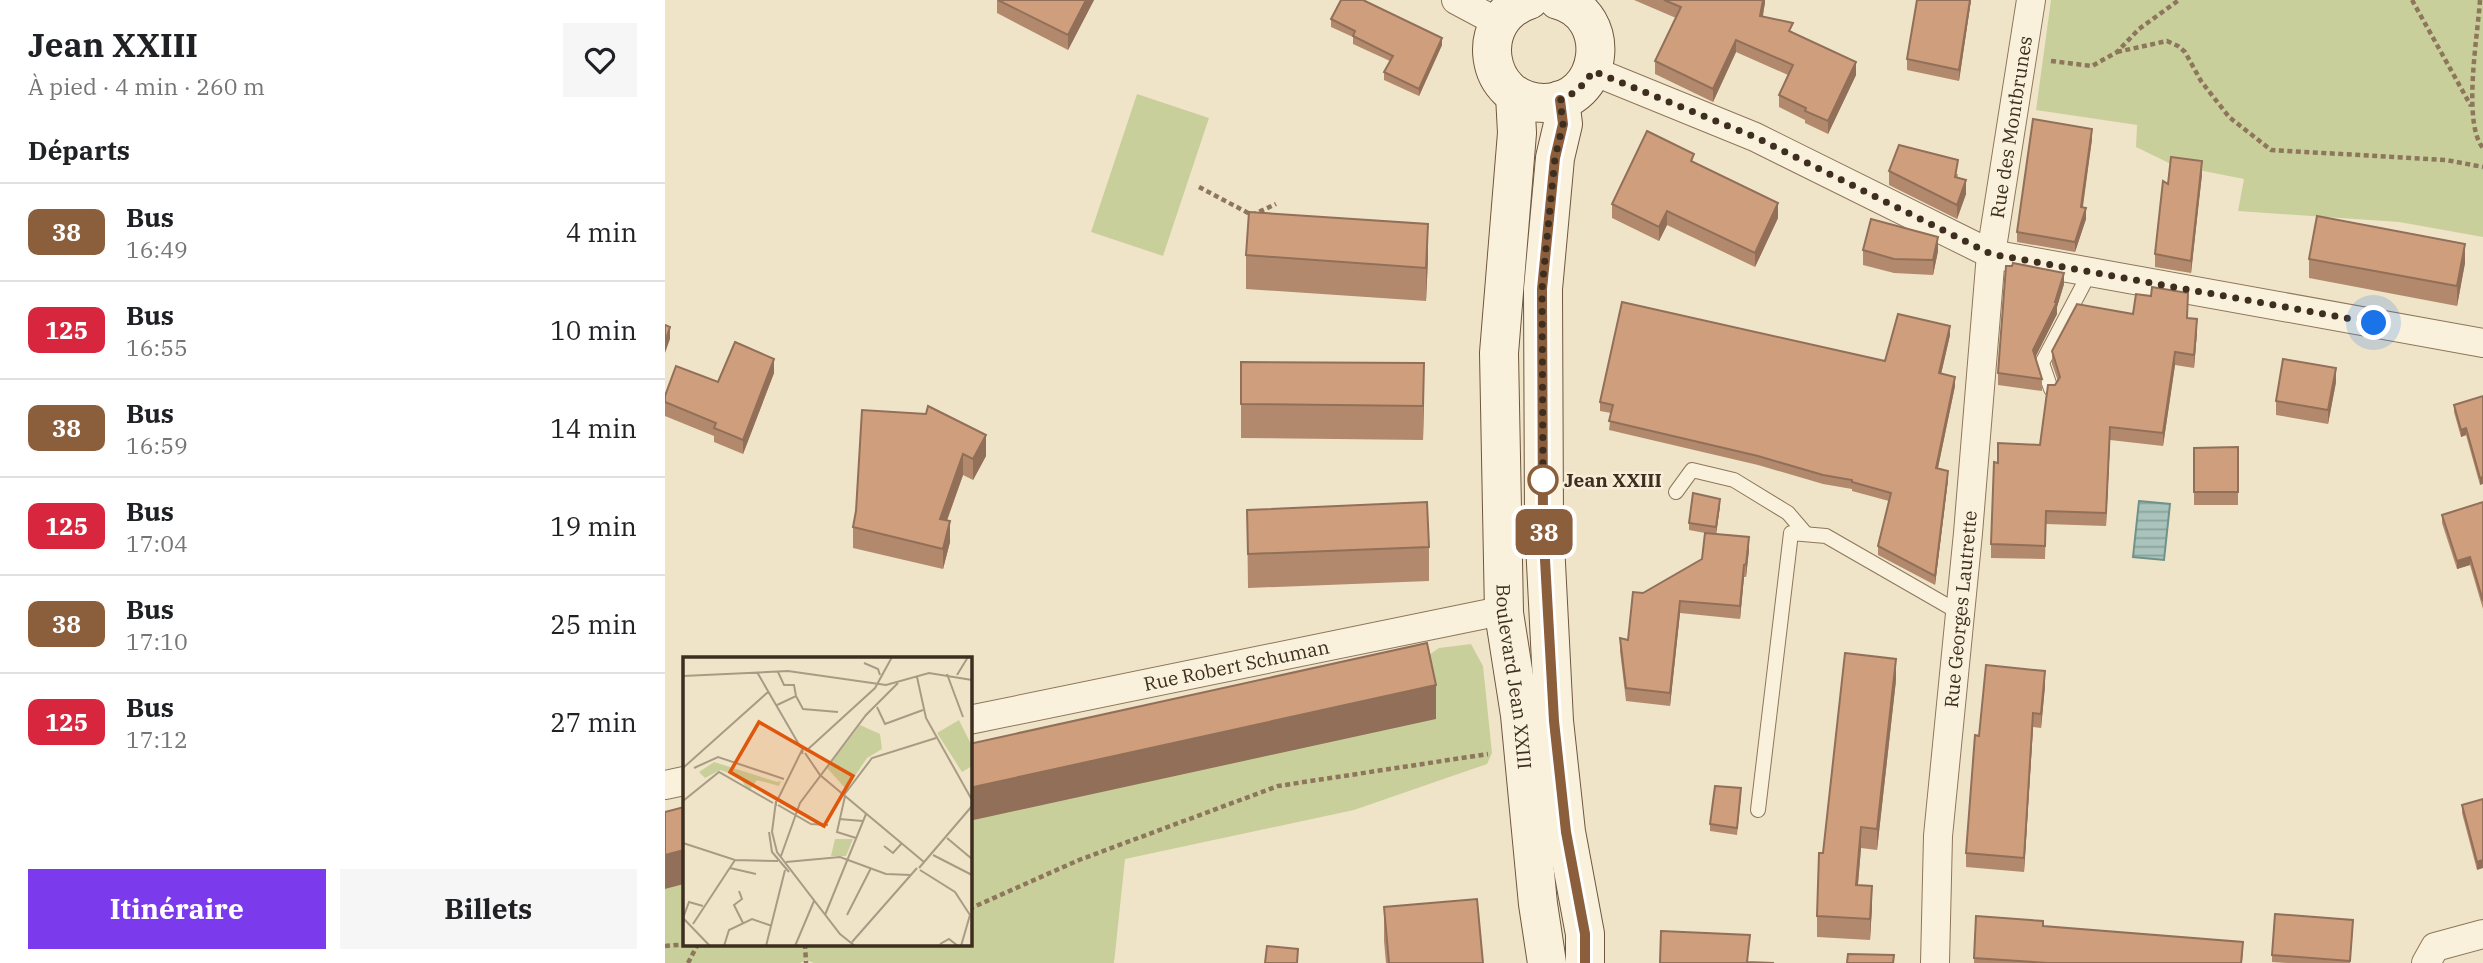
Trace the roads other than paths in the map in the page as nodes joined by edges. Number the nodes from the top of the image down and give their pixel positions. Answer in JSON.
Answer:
{"nodes":[{"id":1,"x":1456,"y":0,"type":"edge"},
{"id":2,"x":1529,"y":0,"type":"edge"},
{"id":3,"x":1558,"y":0,"type":"edge"},
{"id":4,"x":2031,"y":0,"type":"edge"},
{"id":5,"x":1590,"y":11,"type":"edge"},
{"id":6,"x":1499,"y":23,"type":"junction"},
{"id":7,"x":1593,"y":71,"type":"junction"},
{"id":8,"x":1515,"y":95,"type":"junction"},
{"id":9,"x":1560,"y":100,"type":"junction"},
{"id":10,"x":1991,"y":254,"type":"junction"},
{"id":11,"x":2090,"y":272,"type":"junction"},
{"id":12,"x":2483,"y":343,"type":"edge"},
{"id":13,"x":2051,"y":389,"type":"edge"},
{"id":14,"x":1676,"y":492,"type":"dead end"},
{"id":15,"x":1806,"y":534,"type":"junction"},
{"id":16,"x":1504,"y":613,"type":"junction"},
{"id":17,"x":1960,"y":613,"type":"junction"},
{"id":18,"x":971,"y":720,"type":"edge"},
{"id":19,"x":683,"y":781,"type":"edge"},
{"id":20,"x":665,"y":785,"type":"edge"},
{"id":21,"x":1758,"y":810,"type":"dead end"},
{"id":22,"x":2483,"y":934,"type":"edge"},
{"id":23,"x":1546,"y":963,"type":"edge"},
{"id":24,"x":1585,"y":963,"type":"edge"},
{"id":25,"x":1935,"y":963,"type":"edge"},
{"id":26,"x":2426,"y":963,"type":"edge"}],
"edges":[{"from":1,"to":6,"type":"street"},
{"from":2,"to":6,"type":"main road"},
{"from":3,"to":5,"type":"main road"},
{"from":4,"to":10,"type":"street","name":"Rue des Montbrunes"},
{"from":5,"to":7,"type":"main road"},
{"from":6,"to":8,"type":"main road"},
{"from":7,"to":9,"type":"main road"},
{"from":7,"to":10,"type":"street"},
{"from":8,"to":9,"type":"main road"},
{"from":8,"to":16,"type":"main road","name":"Boulevard Jean XXIII"},
{"from":9,"to":24,"type":"main road","name":"Boulevard Jean XXIII"},
{"from":10,"to":11,"type":"street"},
{"from":10,"to":17,"type":"street","name":"Rue Georges Lautrette"},
{"from":11,"to":12,"type":"street"},
{"from":11,"to":13,"type":"lane"},
{"from":14,"to":15,"type":"lane"},
{"from":15,"to":17,"type":"lane"},
{"from":15,"to":21,"type":"lane"},
{"from":16,"to":18,"type":"street","name":"Rue Robert Schuman"},
{"from":16,"to":23,"type":"main road","name":"Boulevard Jean XXIII"},
{"from":17,"to":25,"type":"street","name":"Rue Georges Lautrette"},
{"from":19,"to":20,"type":"street"},
{"from":22,"to":26,"type":"street"}]}
